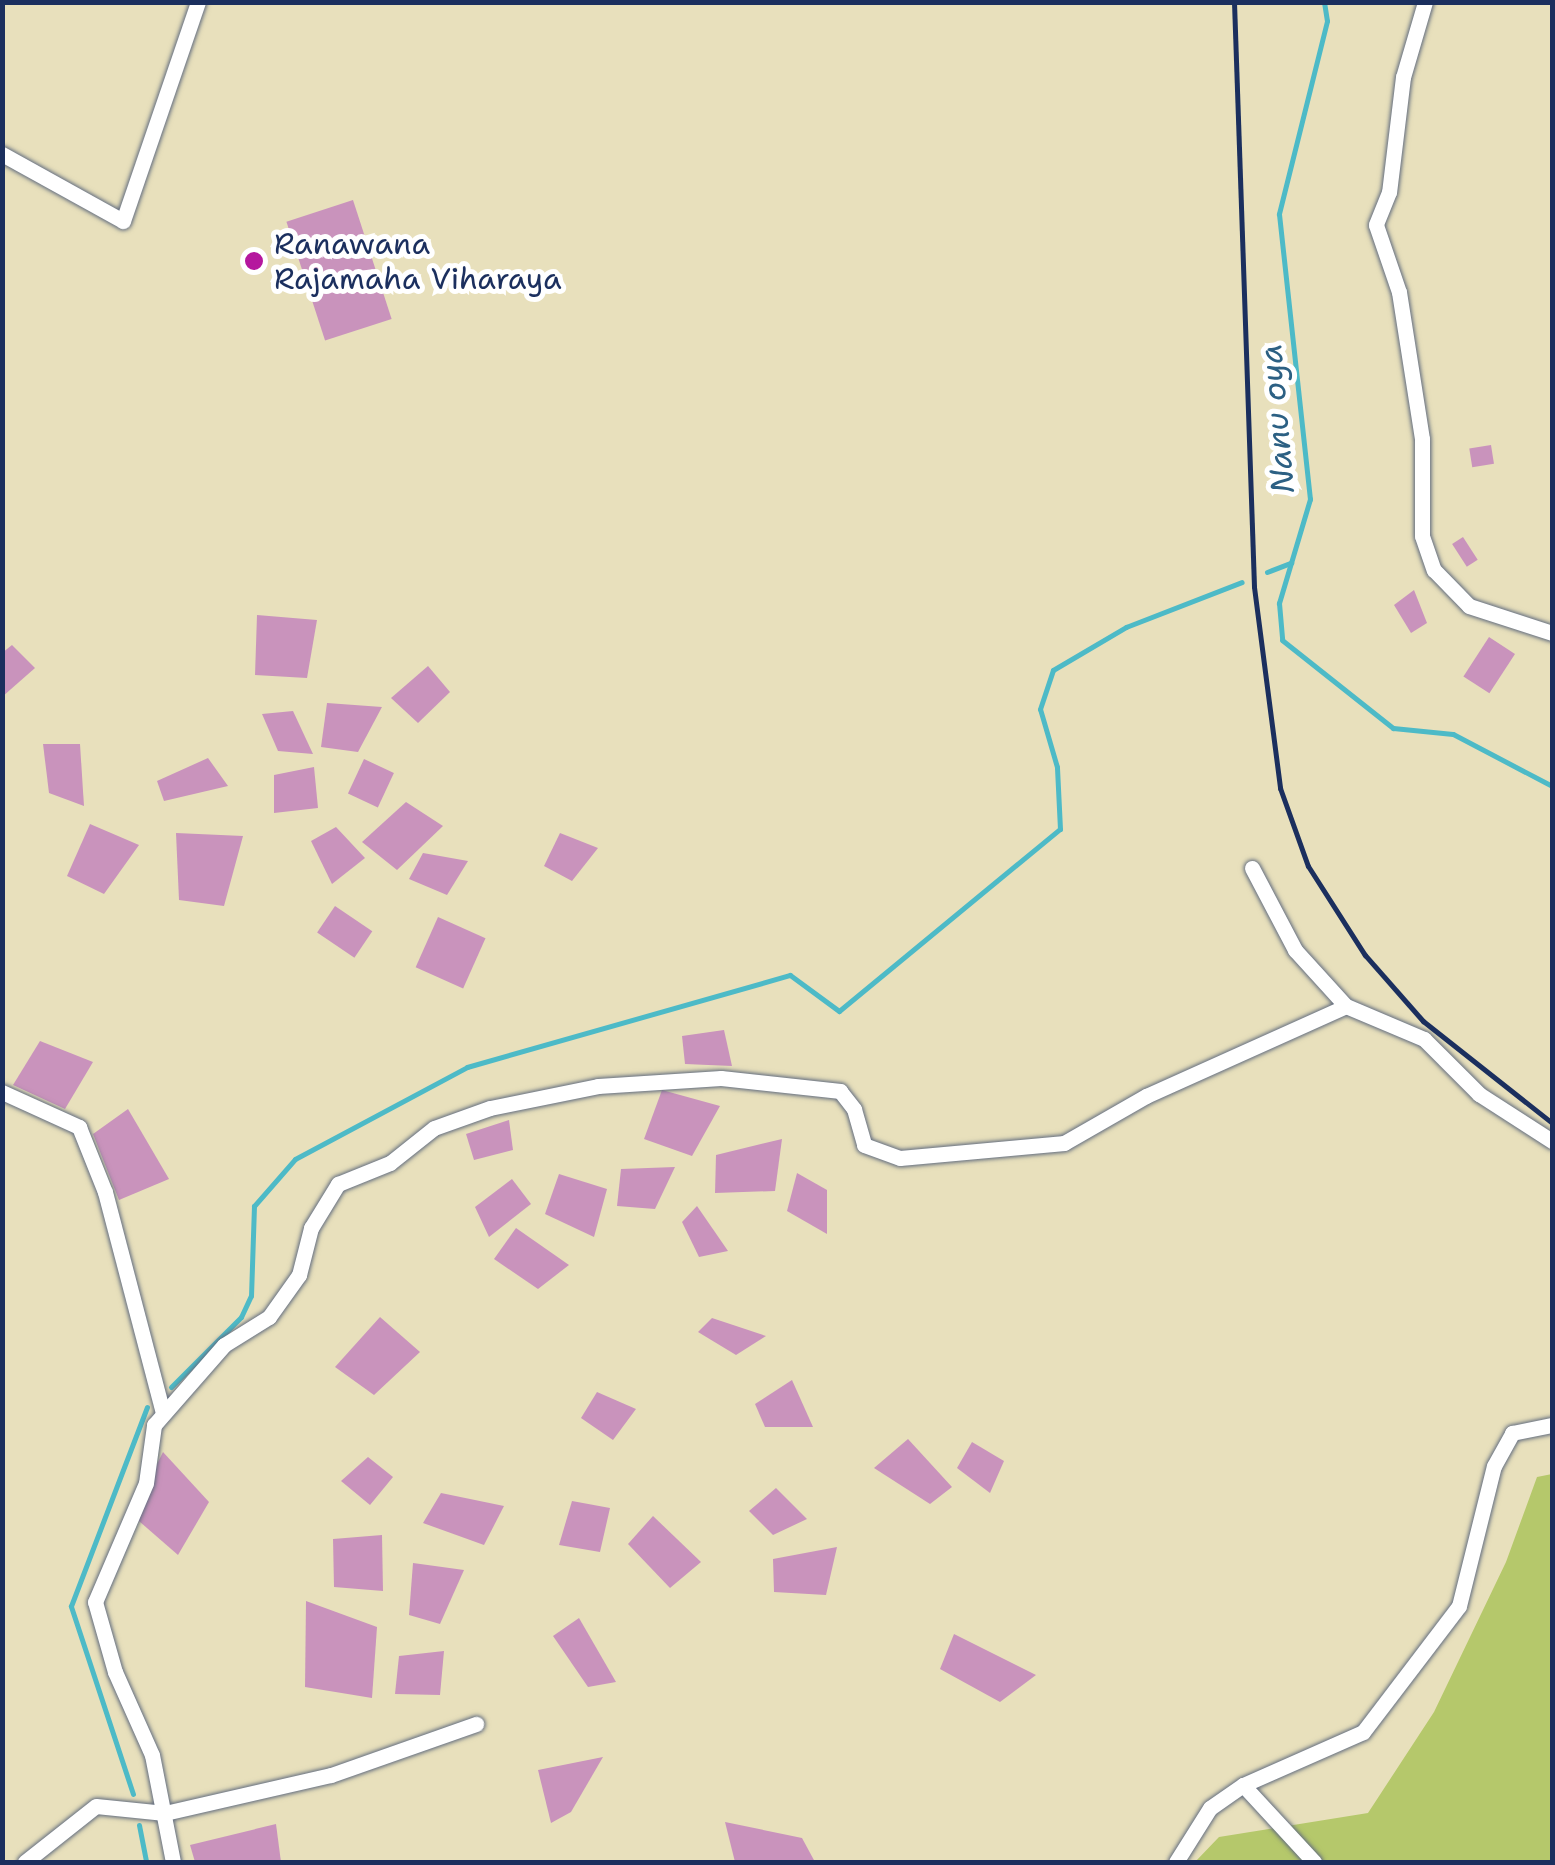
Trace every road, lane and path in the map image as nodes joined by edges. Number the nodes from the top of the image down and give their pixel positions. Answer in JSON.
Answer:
{"nodes":[{"id":1,"x":198,"y":2,"type":"edge"},
{"id":2,"x":1425,"y":2,"type":"edge"},
{"id":3,"x":2,"y":154,"type":"edge"},
{"id":4,"x":1552,"y":634,"type":"edge"},
{"id":5,"x":1252,"y":868,"type":"dead end"},
{"id":6,"x":1346,"y":1006,"type":"junction"},
{"id":7,"x":2,"y":1092,"type":"edge"},
{"id":8,"x":1552,"y":1141,"type":"edge"},
{"id":9,"x":162,"y":1410,"type":"junction"},
{"id":10,"x":1552,"y":1425,"type":"edge"},
{"id":11,"x":476,"y":1724,"type":"dead end"},
{"id":12,"x":1243,"y":1785,"type":"junction"},
{"id":13,"x":165,"y":1813,"type":"junction"},
{"id":14,"x":26,"y":1862,"type":"edge"},
{"id":15,"x":173,"y":1862,"type":"edge"},
{"id":16,"x":1176,"y":1862,"type":"edge"},
{"id":17,"x":1314,"y":1862,"type":"edge"}],
"edges":[{"from":1,"to":3,"type":"street"},
{"from":2,"to":4,"type":"street"},
{"from":5,"to":6,"type":"street"},
{"from":6,"to":8,"type":"street"},
{"from":6,"to":9,"type":"street"},
{"from":7,"to":9,"type":"street"},
{"from":9,"to":13,"type":"street"},
{"from":10,"to":12,"type":"street"},
{"from":11,"to":13,"type":"street"},
{"from":12,"to":16,"type":"street"},
{"from":12,"to":17,"type":"street"},
{"from":13,"to":14,"type":"street"},
{"from":13,"to":15,"type":"street"}]}
